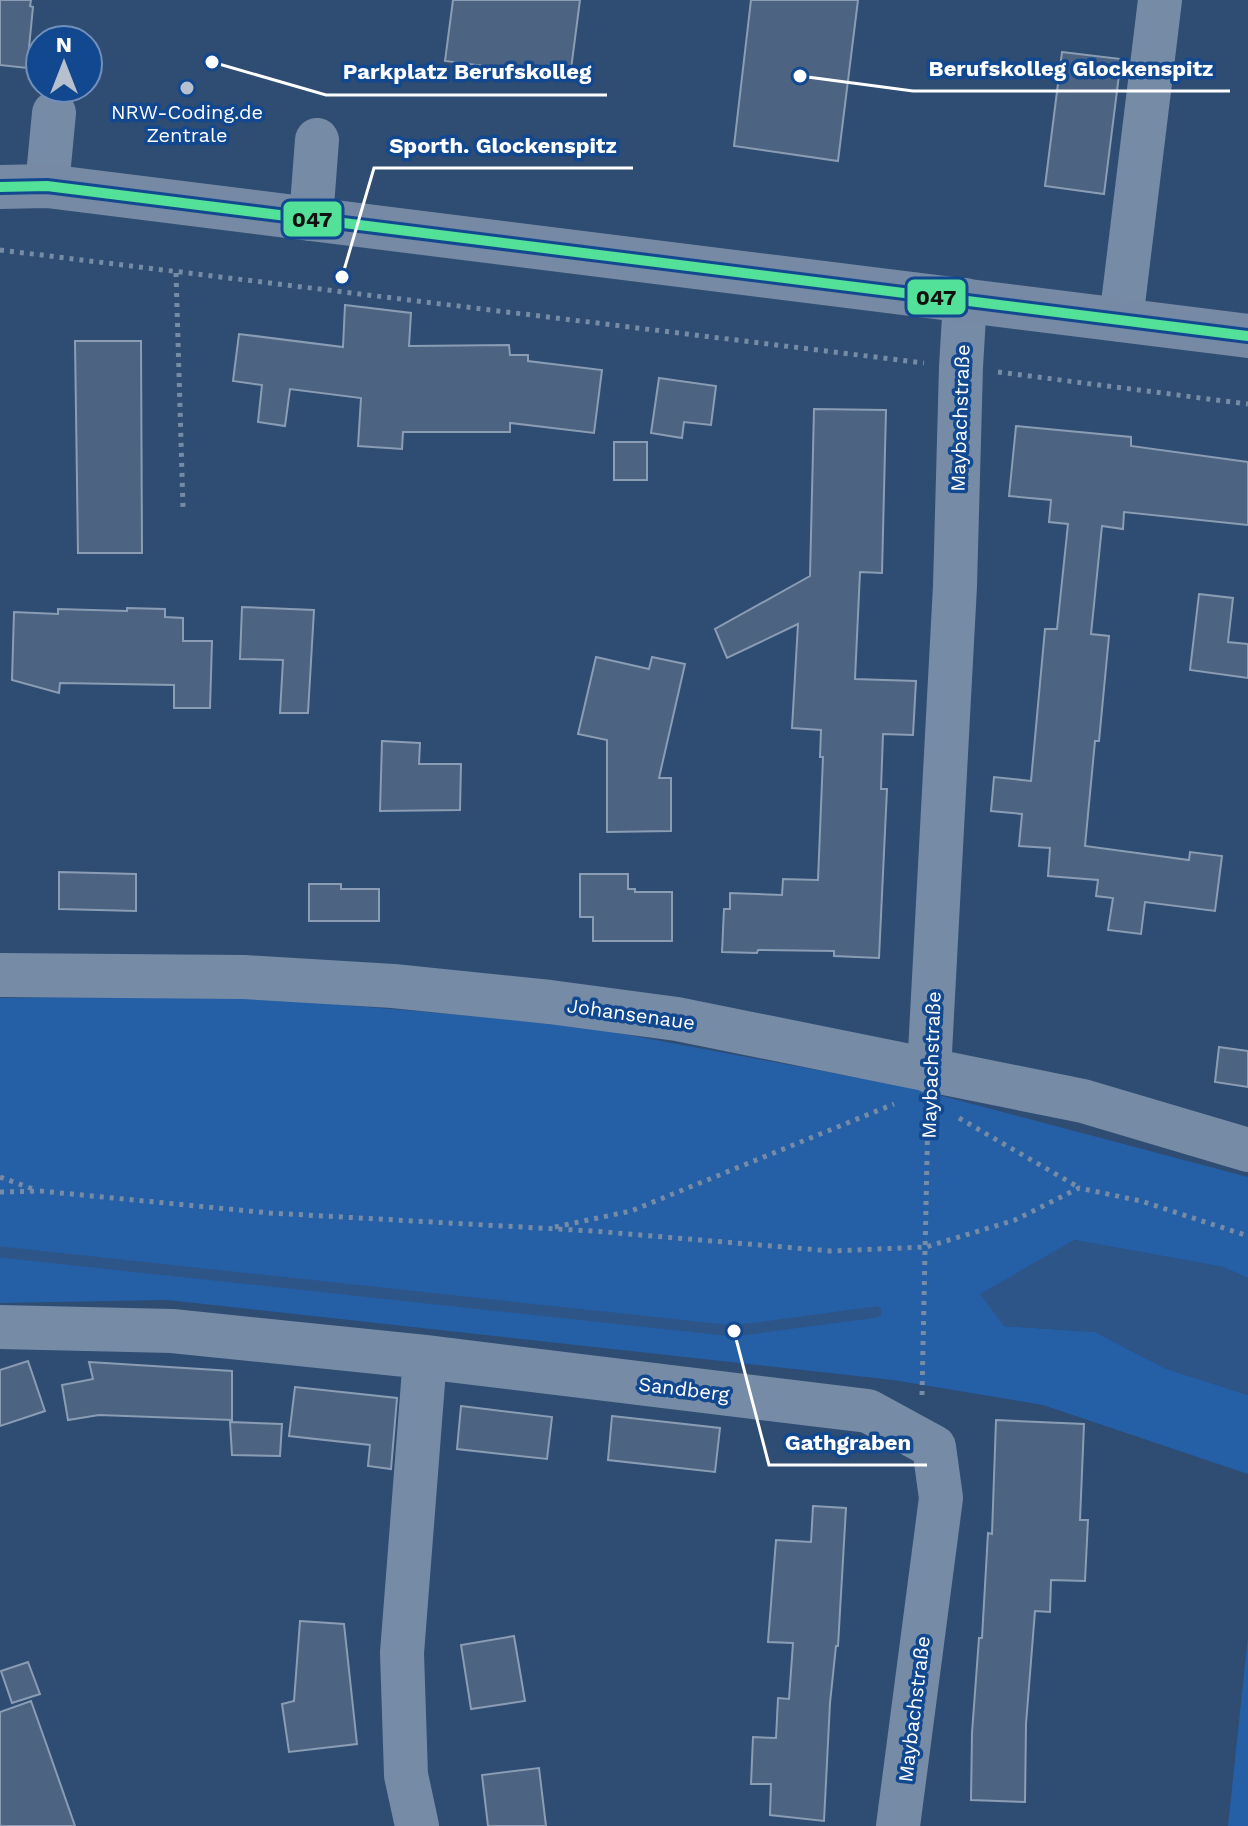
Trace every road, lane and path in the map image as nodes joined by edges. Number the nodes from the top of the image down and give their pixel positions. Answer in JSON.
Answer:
{"nodes":[{"id":1,"x":1160,"y":0,"type":"edge"},
{"id":2,"x":54,"y":113,"type":"dead end"},
{"id":3,"x":317,"y":140,"type":"dead end"},
{"id":4,"x":47,"y":186,"type":"junction"},
{"id":5,"x":0,"y":187,"type":"edge"},
{"id":6,"x":311,"y":219,"type":"junction"},
{"id":7,"x":0,"y":250,"type":"edge"},
{"id":8,"x":176,"y":273,"type":"junction"},
{"id":9,"x":965,"y":300,"type":"junction"},
{"id":10,"x":1121,"y":320,"type":"junction"},
{"id":11,"x":1248,"y":336,"type":"edge"},
{"id":12,"x":961,"y":367,"type":"junction"},
{"id":13,"x":1248,"y":404,"type":"edge"},
{"id":14,"x":183,"y":508,"type":"dead end"},
{"id":15,"x":0,"y":975,"type":"edge"},
{"id":16,"x":929,"y":1086,"type":"junction"},
{"id":17,"x":955,"y":1116,"type":"dead end"},
{"id":18,"x":1248,"y":1150,"type":"edge"},
{"id":19,"x":0,"y":1177,"type":"edge"},
{"id":20,"x":1079,"y":1188,"type":"junction"},
{"id":21,"x":40,"y":1191,"type":"junction"},
{"id":22,"x":0,"y":1192,"type":"edge"},
{"id":23,"x":547,"y":1229,"type":"junction"},
{"id":24,"x":1248,"y":1236,"type":"edge"},
{"id":25,"x":926,"y":1247,"type":"junction"},
{"id":26,"x":0,"y":1327,"type":"edge"},
{"id":27,"x":425,"y":1357,"type":"junction"},
{"id":28,"x":934,"y":1447,"type":"junction"},
{"id":29,"x":417,"y":1826,"type":"edge"},
{"id":30,"x":898,"y":1826,"type":"edge"}],
"edges":[{"from":1,"to":10,"type":"street"},
{"from":2,"to":4,"type":"street"},
{"from":3,"to":6,"type":"street"},
{"from":4,"to":5,"type":"main road"},
{"from":4,"to":6,"type":"main road"},
{"from":6,"to":9,"type":"main road"},
{"from":7,"to":8,"type":"path"},
{"from":8,"to":12,"type":"path"},
{"from":8,"to":14,"type":"path"},
{"from":9,"to":10,"type":"main road"},
{"from":9,"to":12,"type":"street","name":"Maybachstraße"},
{"from":10,"to":11,"type":"main road"},
{"from":12,"to":13,"type":"path"},
{"from":12,"to":16,"type":"street","name":"Maybachstraße"},
{"from":15,"to":16,"type":"street","name":"Johansenaue"},
{"from":16,"to":18,"type":"street","name":"Johansenaue"},
{"from":16,"to":23,"type":"path"},
{"from":16,"to":25,"type":"path","name":"Maybachstraße"},
{"from":17,"to":20,"type":"path"},
{"from":19,"to":21,"type":"path"},
{"from":20,"to":24,"type":"path"},
{"from":20,"to":25,"type":"path"},
{"from":21,"to":22,"type":"path"},
{"from":21,"to":23,"type":"path"},
{"from":23,"to":25,"type":"path"},
{"from":25,"to":28,"type":"path","name":"Maybachstraße"},
{"from":26,"to":27,"type":"street","name":"Sandberg"},
{"from":27,"to":28,"type":"street","name":"Sandberg"},
{"from":27,"to":29,"type":"street"},
{"from":28,"to":30,"type":"street","name":"Maybachstraße"}]}
